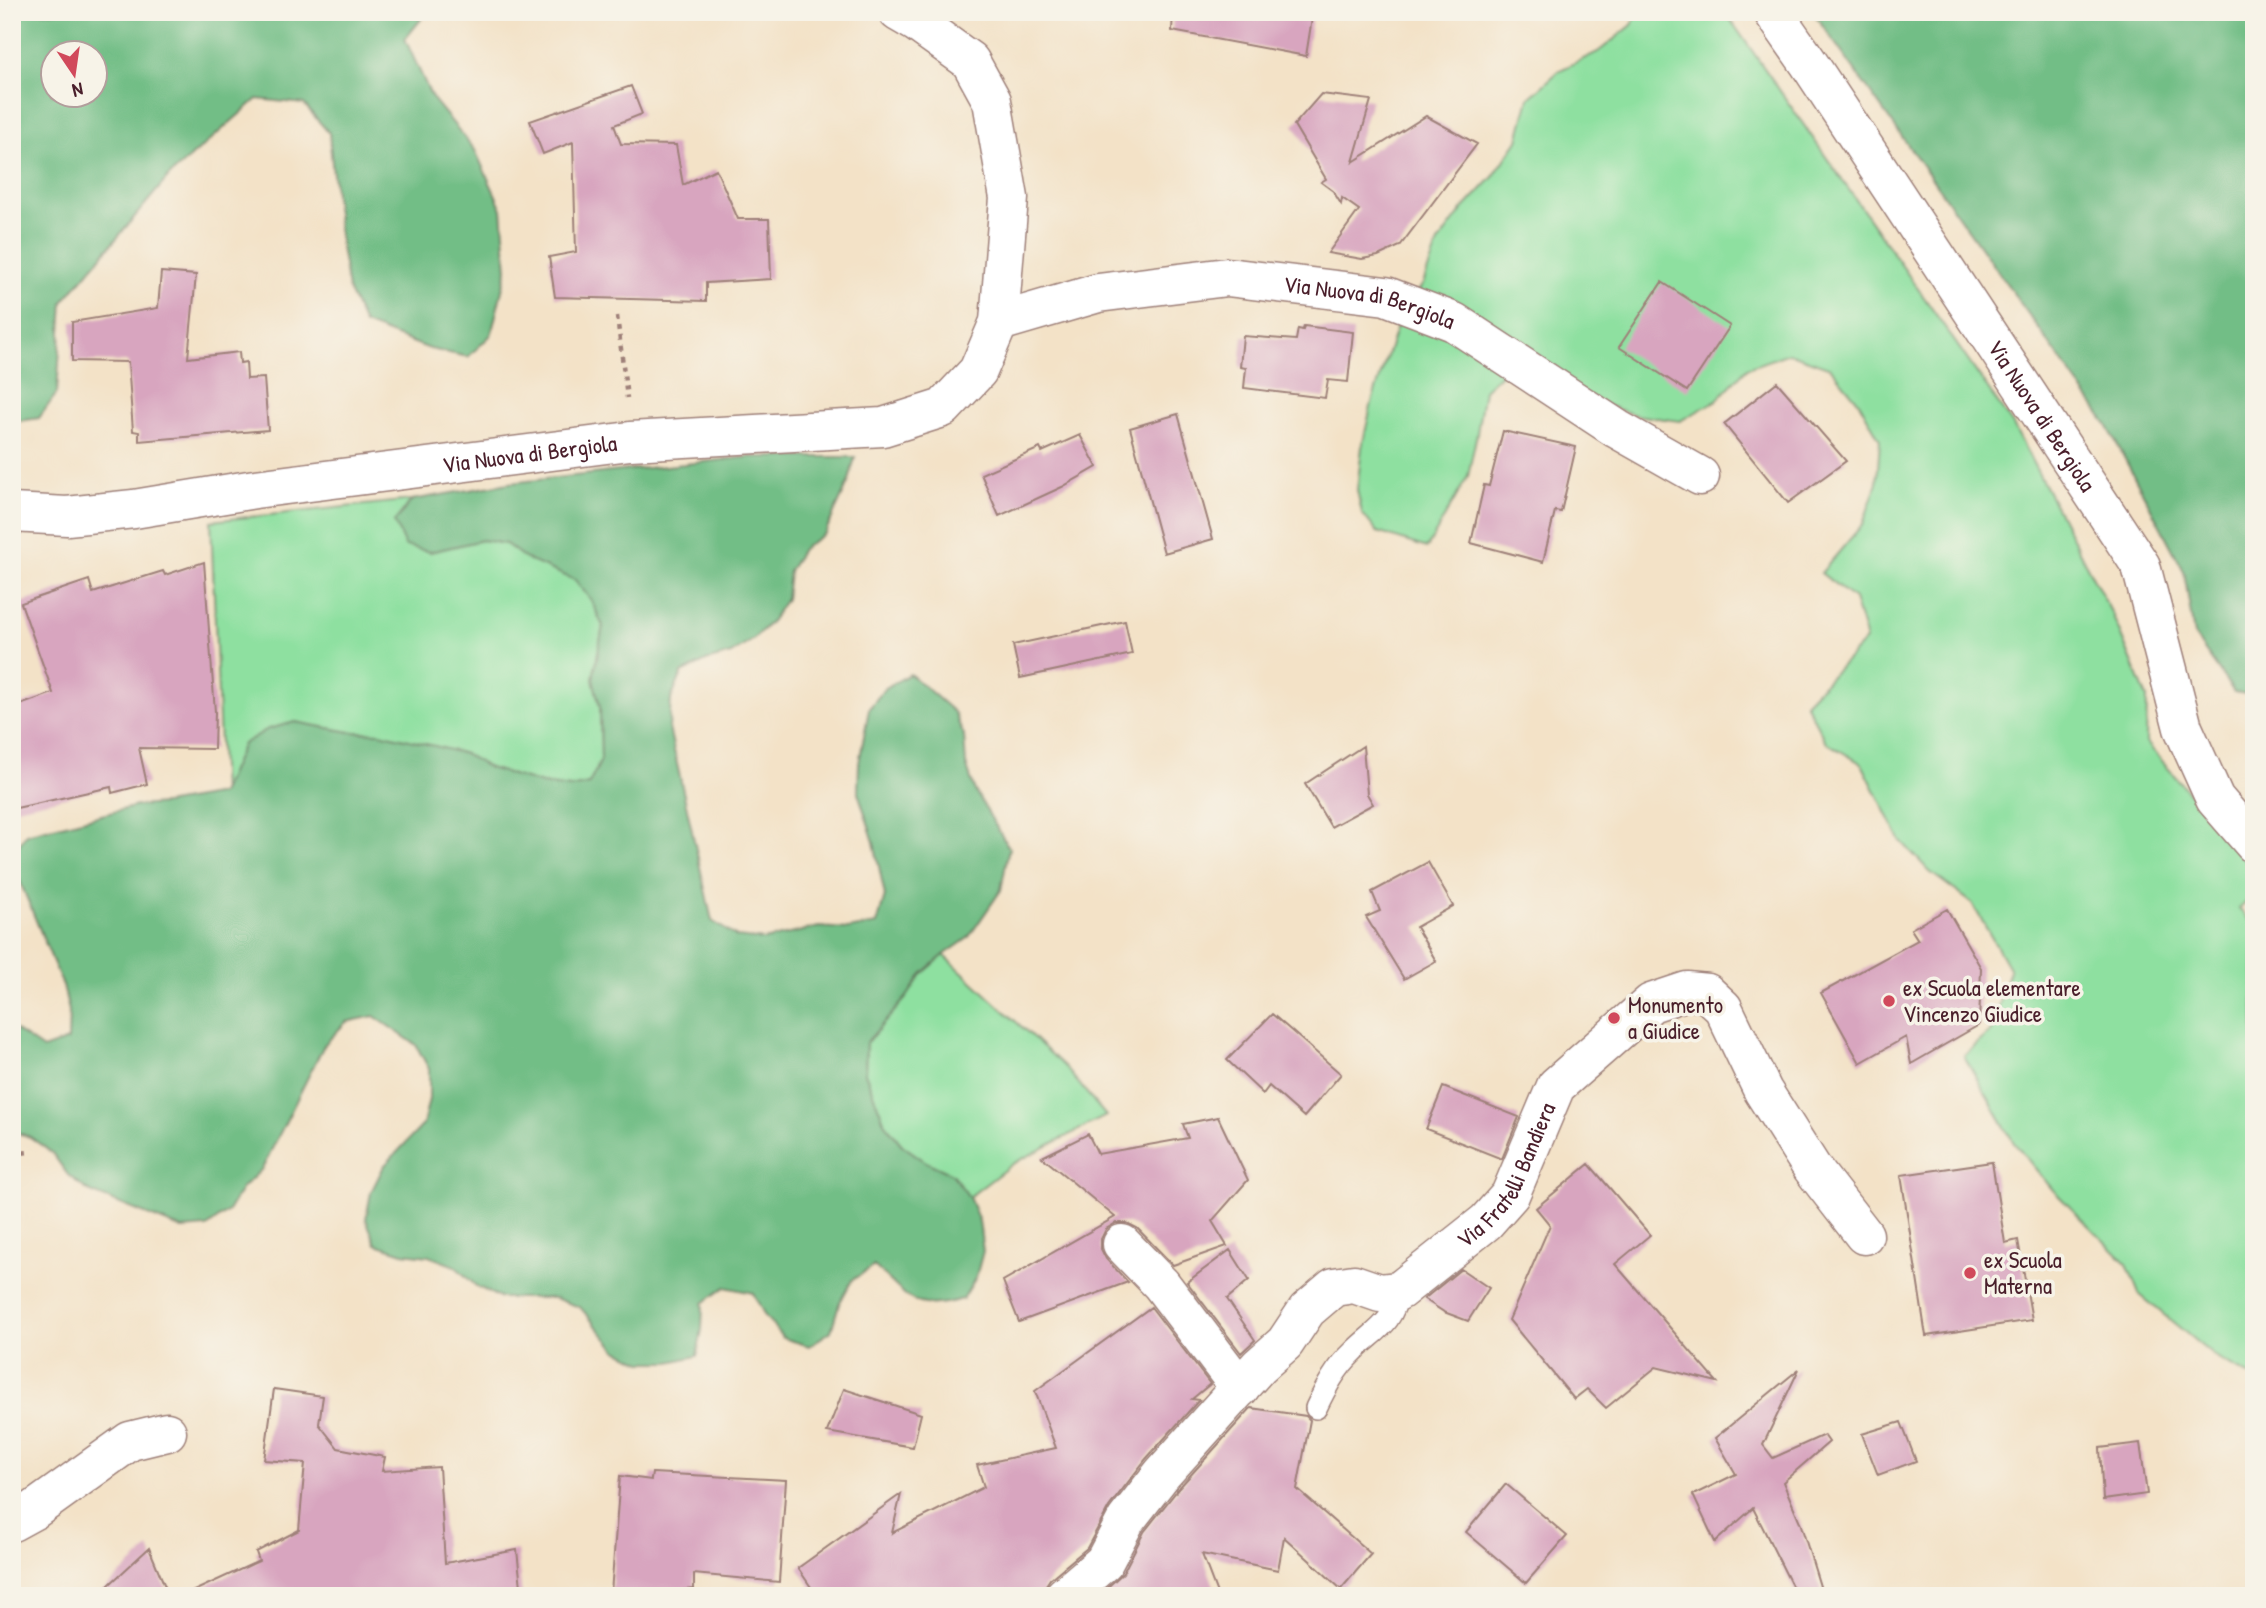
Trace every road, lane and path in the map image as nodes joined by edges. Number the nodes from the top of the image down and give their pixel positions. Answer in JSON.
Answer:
{"nodes":[{"id":1,"x":898,"y":12,"type":"edge"},
{"id":2,"x":1773,"y":12,"type":"edge"},
{"id":3,"x":617,"y":316,"type":"dead end"},
{"id":4,"x":999,"y":322,"type":"junction"},
{"id":5,"x":628,"y":409,"type":"dead end"},
{"id":6,"x":1700,"y":476,"type":"dead end"},
{"id":7,"x":12,"y":513,"type":"edge"},
{"id":8,"x":2254,"y":844,"type":"edge"},
{"id":9,"x":29,"y":1152,"type":"dead end"},
{"id":10,"x":12,"y":1154,"type":"edge"},
{"id":11,"x":1864,"y":1235,"type":"dead end"},
{"id":12,"x":1122,"y":1244,"type":"dead end"},
{"id":13,"x":1399,"y":1291,"type":"junction"},
{"id":14,"x":1240,"y":1388,"type":"junction"},
{"id":15,"x":1316,"y":1408,"type":"dead end"},
{"id":16,"x":167,"y":1432,"type":"dead end"},
{"id":17,"x":12,"y":1522,"type":"edge"},
{"id":18,"x":1064,"y":1596,"type":"edge"}],
"edges":[{"from":1,"to":4,"type":"street","name":"Via Nuova di Bergiola"},
{"from":2,"to":8,"type":"street","name":"Via Nuova di Bergiola"},
{"from":3,"to":5,"type":"path"},
{"from":4,"to":6,"type":"street","name":"Via Nuova di Bergiola"},
{"from":4,"to":7,"type":"street","name":"Via Nuova di Bergiola"},
{"from":9,"to":10,"type":"path"},
{"from":11,"to":13,"type":"street","name":"Via Fratelli Bandiera"},
{"from":12,"to":14,"type":"street"},
{"from":13,"to":14,"type":"street"},
{"from":13,"to":15,"type":"lane"},
{"from":14,"to":18,"type":"street"},
{"from":16,"to":17,"type":"street"}]}
